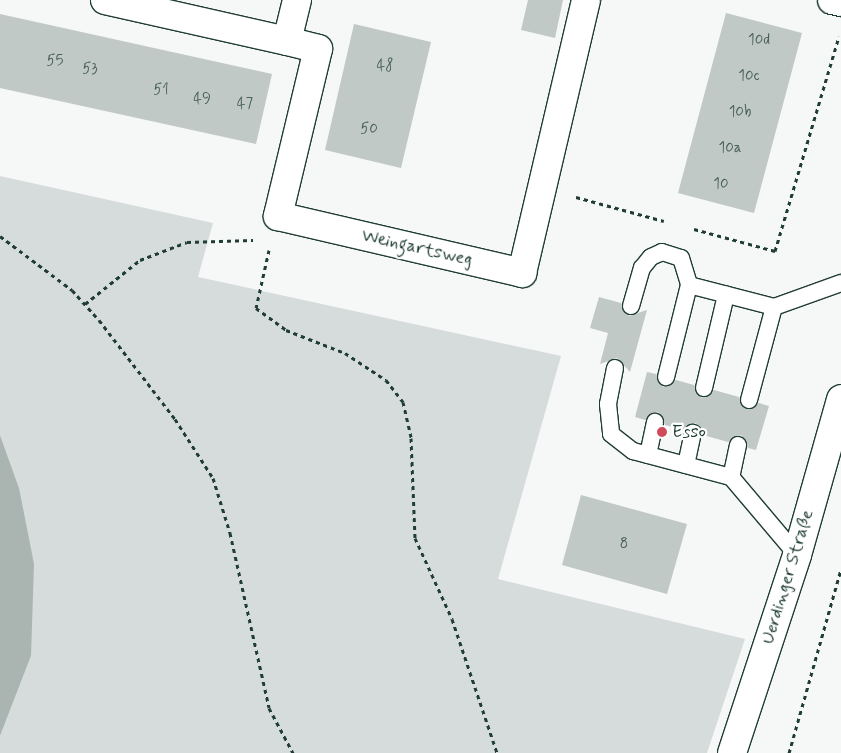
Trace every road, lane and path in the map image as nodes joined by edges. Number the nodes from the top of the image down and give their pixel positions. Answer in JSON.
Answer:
{"nodes":[{"id":1,"x":105,"y":0,"type":"edge"},
{"id":2,"x":296,"y":0,"type":"edge"},
{"id":3,"x":586,"y":0,"type":"edge"},
{"id":4,"x":832,"y":0,"type":"edge"},
{"id":5,"x":841,"y":2,"type":"edge"},
{"id":6,"x":841,"y":30,"type":"edge"},
{"id":7,"x":287,"y":40,"type":"junction"},
{"id":8,"x":542,"y":188,"type":"junction"},
{"id":9,"x":673,"y":223,"type":"dead end"},
{"id":10,"x":691,"y":228,"type":"dead end"},
{"id":11,"x":274,"y":229,"type":"junction"},
{"id":12,"x":0,"y":236,"type":"edge"},
{"id":13,"x":841,"y":283,"type":"edge"},
{"id":14,"x":689,"y":285,"type":"junction"},
{"id":15,"x":726,"y":295,"type":"junction"},
{"id":16,"x":85,"y":304,"type":"junction"},
{"id":17,"x":631,"y":306,"type":"dead end"},
{"id":18,"x":774,"y":307,"type":"junction"},
{"id":19,"x":615,"y":368,"type":"dead end"},
{"id":20,"x":666,"y":377,"type":"dead end"},
{"id":21,"x":704,"y":388,"type":"dead end"},
{"id":22,"x":841,"y":399,"type":"edge"},
{"id":23,"x":749,"y":400,"type":"dead end"},
{"id":24,"x":655,"y":422,"type":"dead end"},
{"id":25,"x":692,"y":433,"type":"dead end"},
{"id":26,"x":738,"y":445,"type":"dead end"},
{"id":27,"x":648,"y":455,"type":"junction"},
{"id":28,"x":686,"y":465,"type":"junction"},
{"id":29,"x":731,"y":477,"type":"junction"},
{"id":30,"x":796,"y":555,"type":"junction"},
{"id":31,"x":841,"y":569,"type":"edge"},
{"id":32,"x":293,"y":753,"type":"edge"},
{"id":33,"x":497,"y":753,"type":"edge"},
{"id":34,"x":732,"y":753,"type":"edge"},
{"id":35,"x":789,"y":753,"type":"edge"}],
"edges":[{"from":1,"to":7,"type":"street"},
{"from":2,"to":7,"type":"street"},
{"from":3,"to":8,"type":"street","name":"Weingartsweg"},
{"from":4,"to":5,"type":"street"},
{"from":6,"to":10,"type":"path"},
{"from":7,"to":11,"type":"street"},
{"from":8,"to":9,"type":"path"},
{"from":8,"to":11,"type":"street","name":"Weingartsweg"},
{"from":11,"to":16,"type":"path"},
{"from":11,"to":33,"type":"path"},
{"from":12,"to":16,"type":"path"},
{"from":13,"to":18,"type":"lane"},
{"from":14,"to":15,"type":"lane"},
{"from":14,"to":17,"type":"lane"},
{"from":14,"to":20,"type":"lane"},
{"from":15,"to":18,"type":"lane"},
{"from":15,"to":21,"type":"lane"},
{"from":16,"to":32,"type":"path"},
{"from":18,"to":23,"type":"lane"},
{"from":19,"to":27,"type":"lane"},
{"from":22,"to":30,"type":"street","name":"Uerdinger Straße"},
{"from":24,"to":27,"type":"lane"},
{"from":25,"to":28,"type":"lane"},
{"from":26,"to":29,"type":"lane"},
{"from":27,"to":28,"type":"lane"},
{"from":28,"to":29,"type":"lane"},
{"from":29,"to":30,"type":"lane"},
{"from":30,"to":34,"type":"street","name":"Uerdinger Straße"},
{"from":31,"to":35,"type":"path"}]}
